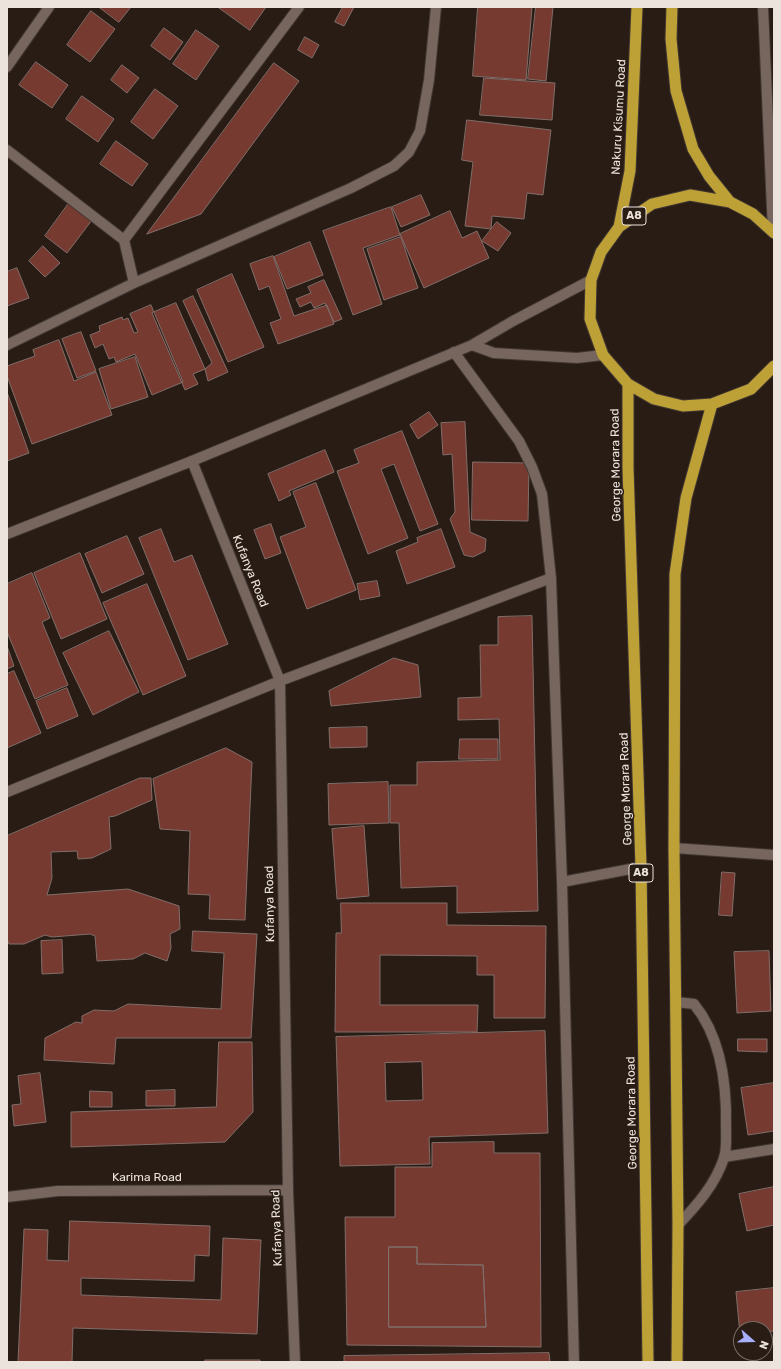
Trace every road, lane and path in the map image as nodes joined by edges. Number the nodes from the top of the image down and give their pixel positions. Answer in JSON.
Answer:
{"nodes":[{"id":1,"x":49,"y":7,"type":"edge"},
{"id":2,"x":299,"y":7,"type":"edge"},
{"id":3,"x":436,"y":7,"type":"edge"},
{"id":4,"x":637,"y":7,"type":"edge"},
{"id":5,"x":672,"y":7,"type":"edge"},
{"id":6,"x":763,"y":7,"type":"edge"},
{"id":7,"x":7,"y":67,"type":"edge"},
{"id":8,"x":7,"y":150,"type":"edge"},
{"id":9,"x":730,"y":202,"type":"junction"},
{"id":10,"x":619,"y":227,"type":"junction"},
{"id":11,"x":773,"y":233,"type":"edge"},
{"id":12,"x":124,"y":240,"type":"junction"},
{"id":13,"x":591,"y":280,"type":"junction"},
{"id":14,"x":134,"y":283,"type":"junction"},
{"id":15,"x":7,"y":345,"type":"edge"},
{"id":16,"x":472,"y":345,"type":"junction"},
{"id":17,"x":454,"y":352,"type":"junction"},
{"id":18,"x":603,"y":355,"type":"junction"},
{"id":19,"x":774,"y":366,"type":"edge"},
{"id":20,"x":628,"y":384,"type":"junction"},
{"id":21,"x":712,"y":404,"type":"junction"},
{"id":22,"x":192,"y":461,"type":"junction"},
{"id":23,"x":7,"y":534,"type":"edge"},
{"id":24,"x":551,"y":578,"type":"junction"},
{"id":25,"x":280,"y":681,"type":"junction"},
{"id":26,"x":7,"y":792,"type":"edge"},
{"id":27,"x":674,"y":848,"type":"junction"},
{"id":28,"x":774,"y":855,"type":"edge"},
{"id":29,"x":641,"y":867,"type":"junction"},
{"id":30,"x":562,"y":882,"type":"junction"},
{"id":31,"x":676,"y":1002,"type":"junction"},
{"id":32,"x":774,"y":1149,"type":"edge"},
{"id":33,"x":724,"y":1157,"type":"junction"},
{"id":34,"x":288,"y":1190,"type":"junction"},
{"id":35,"x":7,"y":1197,"type":"edge"},
{"id":36,"x":678,"y":1225,"type":"junction"},
{"id":37,"x":295,"y":1362,"type":"edge"},
{"id":38,"x":574,"y":1362,"type":"edge"},
{"id":39,"x":648,"y":1362,"type":"edge"},
{"id":40,"x":677,"y":1362,"type":"edge"}],
"edges":[{"from":1,"to":7,"type":"street"},
{"from":2,"to":12,"type":"street"},
{"from":3,"to":14,"type":"street"},
{"from":4,"to":10,"type":"highway","name":"Nakuru Kisumu Road","number":"A8"},
{"from":5,"to":9,"type":"highway","number":"A8"},
{"from":6,"to":11,"type":"street"},
{"from":8,"to":12,"type":"street"},
{"from":9,"to":10,"type":"highway","number":"A8"},
{"from":9,"to":11,"type":"highway","number":"A8"},
{"from":10,"to":13,"type":"highway","number":"A8"},
{"from":12,"to":14,"type":"street"},
{"from":13,"to":16,"type":"street"},
{"from":13,"to":18,"type":"highway","number":"A8"},
{"from":14,"to":15,"type":"street"},
{"from":16,"to":17,"type":"street"},
{"from":16,"to":18,"type":"street"},
{"from":17,"to":22,"type":"street"},
{"from":17,"to":24,"type":"street"},
{"from":18,"to":20,"type":"highway","number":"A8"},
{"from":19,"to":21,"type":"highway","number":"A8"},
{"from":20,"to":21,"type":"highway","number":"A8"},
{"from":20,"to":29,"type":"highway","name":"George Morara Road","number":"A8"},
{"from":21,"to":27,"type":"highway"},
{"from":22,"to":23,"type":"street"},
{"from":22,"to":25,"type":"street","name":"Kufanya Road"},
{"from":24,"to":25,"type":"street"},
{"from":24,"to":30,"type":"street"},
{"from":25,"to":26,"type":"street"},
{"from":25,"to":34,"type":"street","name":"Kufanya Road"},
{"from":27,"to":28,"type":"street"},
{"from":27,"to":31,"type":"highway"},
{"from":29,"to":30,"type":"street"},
{"from":29,"to":39,"type":"highway","name":"George Morara Road","number":"A8"},
{"from":30,"to":38,"type":"street"},
{"from":31,"to":33,"type":"street"},
{"from":31,"to":36,"type":"highway"},
{"from":32,"to":33,"type":"street"},
{"from":33,"to":36,"type":"street"},
{"from":34,"to":35,"type":"street","name":"Karima Road"},
{"from":34,"to":37,"type":"street","name":"Kufanya Road"},
{"from":36,"to":40,"type":"highway"}]}
